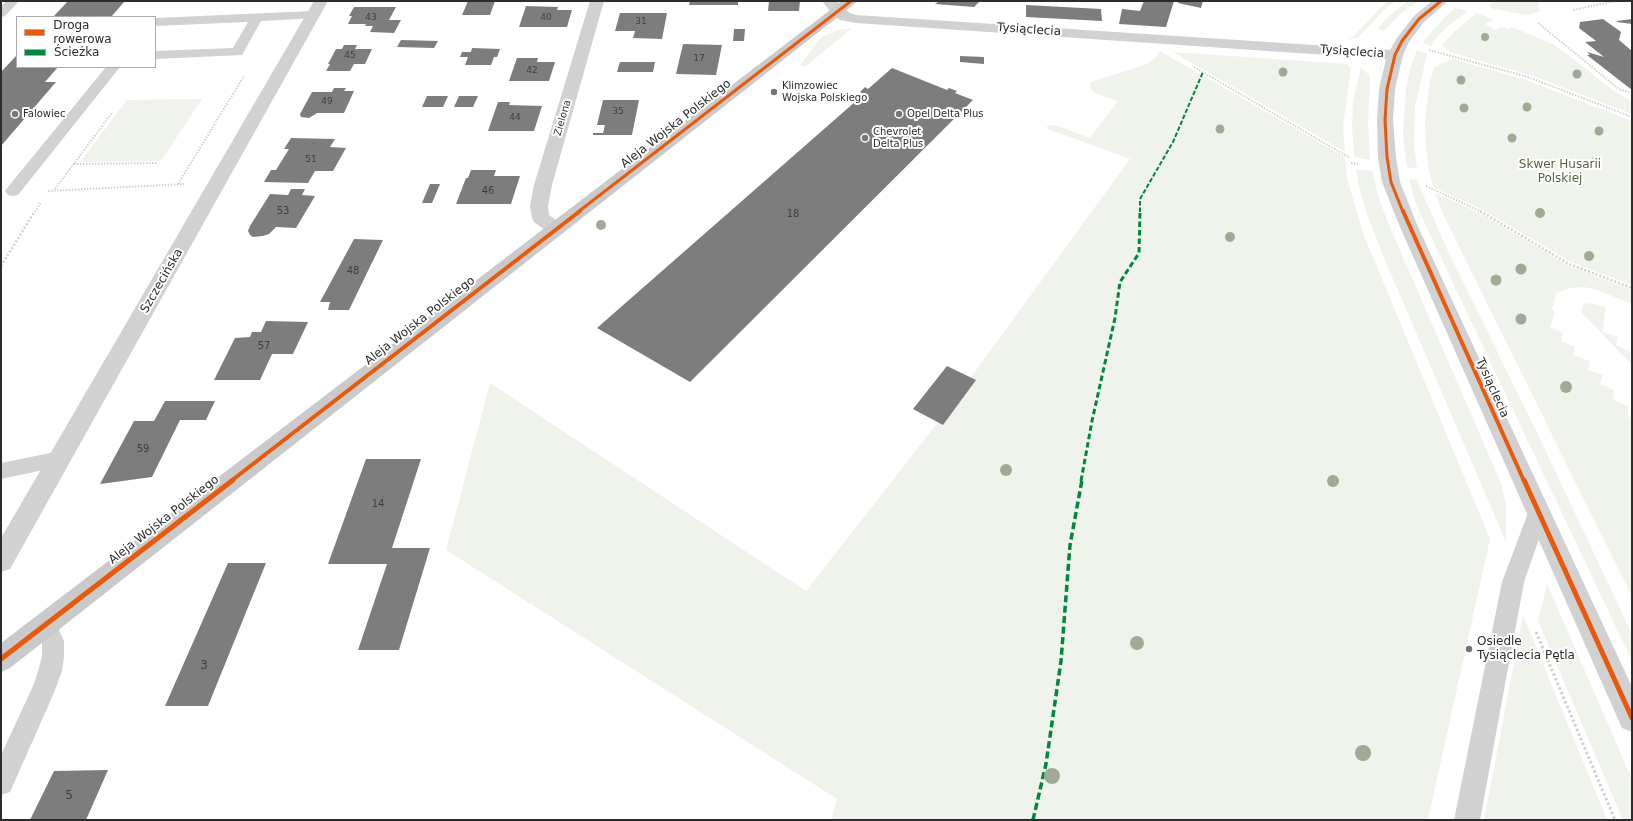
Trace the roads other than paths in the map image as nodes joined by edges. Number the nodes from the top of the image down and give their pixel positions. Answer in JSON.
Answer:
{"nodes":[{"id":1,"x":13,"y":1,"type":"edge"},
{"id":2,"x":597,"y":1,"type":"edge"},
{"id":3,"x":1441,"y":1,"type":"edge"},
{"id":4,"x":839,"y":5,"type":"edge"},
{"id":5,"x":317,"y":8,"type":"edge"},
{"id":6,"x":1,"y":13,"type":"edge"},
{"id":7,"x":256,"y":18,"type":"junction"},
{"id":8,"x":156,"y":22,"type":"edge"},
{"id":9,"x":156,"y":55,"type":"edge"},
{"id":10,"x":1395,"y":55,"type":"junction"},
{"id":11,"x":112,"y":68,"type":"edge"},
{"id":12,"x":13,"y":191,"type":"dead end"},
{"id":13,"x":556,"y":229,"type":"junction"},
{"id":14,"x":60,"y":459,"type":"junction"},
{"id":15,"x":1,"y":471,"type":"edge"},
{"id":16,"x":1538,"y":513,"type":"junction"},
{"id":17,"x":1,"y":561,"type":"edge"},
{"id":18,"x":45,"y":624,"type":"junction"},
{"id":19,"x":1,"y":659,"type":"edge"},
{"id":20,"x":1632,"y":718,"type":"edge"},
{"id":21,"x":1,"y":783,"type":"edge"},
{"id":22,"x":1468,"y":820,"type":"edge"}],
"edges":[{"from":1,"to":6,"type":"lane"},
{"from":2,"to":13,"type":"street","name":"Zielona"},
{"from":3,"to":10,"type":"street"},
{"from":4,"to":10,"type":"street","name":"Tysiąclecia"},
{"from":4,"to":13,"type":"main road","name":"Aleja Wojska Polskiego"},
{"from":5,"to":7,"type":"lane"},
{"from":5,"to":14,"type":"street","name":"Szczecińska"},
{"from":7,"to":8,"type":"lane"},
{"from":7,"to":9,"type":"lane"},
{"from":10,"to":16,"type":"street","name":"Tysiąclecia"},
{"from":11,"to":12,"type":"lane"},
{"from":13,"to":18,"type":"main road","name":"Aleja Wojska Polskiego"},
{"from":14,"to":15,"type":"lane"},
{"from":14,"to":17,"type":"street","name":"Szczecińska"},
{"from":16,"to":20,"type":"street","name":"Tysiąclecia"},
{"from":16,"to":22,"type":"lane"},
{"from":18,"to":19,"type":"main road","name":"Aleja Wojska Polskiego"},
{"from":18,"to":21,"type":"lane"}]}
